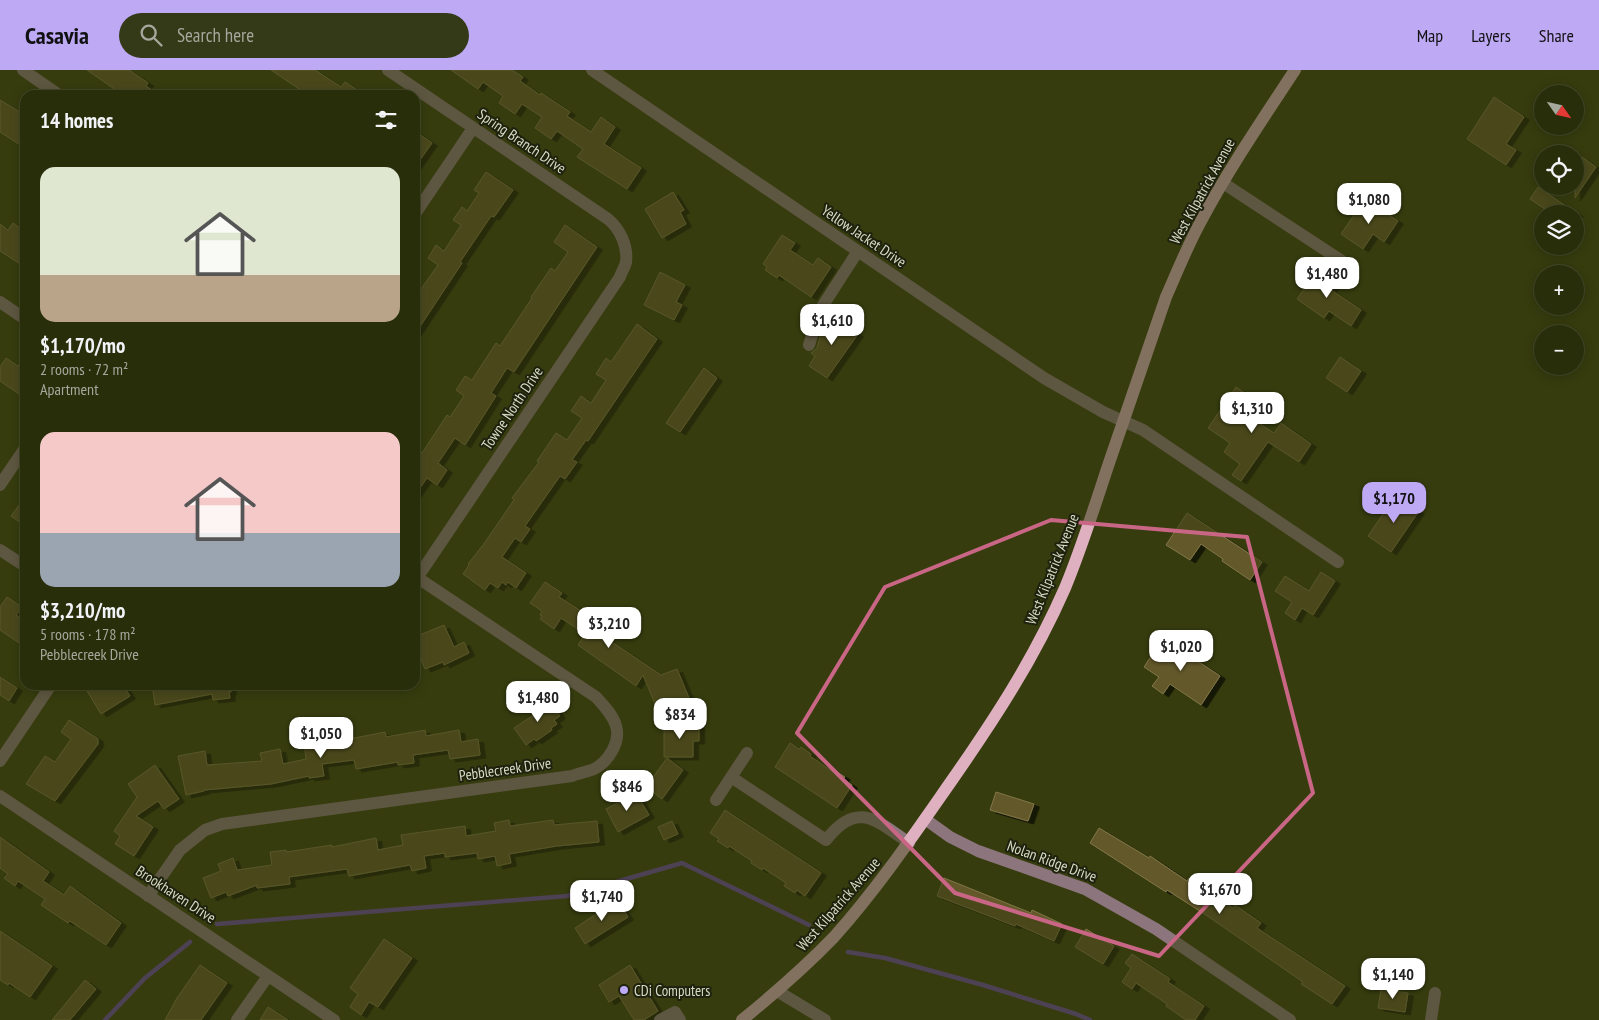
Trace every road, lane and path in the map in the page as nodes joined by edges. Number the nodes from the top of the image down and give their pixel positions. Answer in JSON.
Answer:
{"nodes":[{"id":1,"x":23,"y":70,"type":"edge"},
{"id":2,"x":388,"y":70,"type":"edge"},
{"id":3,"x":592,"y":70,"type":"edge"},
{"id":4,"x":1295,"y":70,"type":"edge"},
{"id":5,"x":52,"y":90,"type":"edge"},
{"id":6,"x":417,"y":90,"type":"edge"},
{"id":7,"x":420,"y":92,"type":"edge"},
{"id":8,"x":473,"y":128,"type":"junction"},
{"id":9,"x":1223,"y":183,"type":"junction"},
{"id":10,"x":420,"y":207,"type":"edge"},
{"id":11,"x":625,"y":248,"type":"joint"},
{"id":12,"x":858,"y":251,"type":"junction"},
{"id":13,"x":1342,"y":262,"type":"dead end"},
{"id":14,"x":0,"y":302,"type":"edge"},
{"id":15,"x":20,"y":316,"type":"edge"},
{"id":16,"x":809,"y":345,"type":"dead end"},
{"id":17,"x":1124,"y":420,"type":"junction"},
{"id":18,"x":20,"y":455,"type":"edge"},
{"id":19,"x":0,"y":485,"type":"edge"},
{"id":20,"x":0,"y":550,"type":"edge"},
{"id":21,"x":1338,"y":562,"type":"dead end"},
{"id":22,"x":20,"y":563,"type":"edge"},
{"id":23,"x":420,"y":572,"type":"edge"},
{"id":24,"x":420,"y":581,"type":"edge"},
{"id":25,"x":47,"y":690,"type":"edge"},
{"id":26,"x":747,"y":753,"type":"dead end"},
{"id":27,"x":0,"y":760,"type":"edge"},
{"id":28,"x":731,"y":777,"type":"junction"},
{"id":29,"x":0,"y":796,"type":"edge"},
{"id":30,"x":716,"y":800,"type":"dead end"},
{"id":31,"x":925,"y":819,"type":"junction"},
{"id":32,"x":909,"y":843,"type":"junction"},
{"id":33,"x":148,"y":896,"type":"junction"},
{"id":34,"x":268,"y":976,"type":"junction"},
{"id":35,"x":777,"y":991,"type":"junction"},
{"id":36,"x":1435,"y":993,"type":"dead end"},
{"id":37,"x":236,"y":1020,"type":"edge"},
{"id":38,"x":334,"y":1020,"type":"edge"},
{"id":39,"x":660,"y":1020,"type":"edge"},
{"id":40,"x":680,"y":1020,"type":"edge"},
{"id":41,"x":742,"y":1020,"type":"edge"},
{"id":42,"x":825,"y":1020,"type":"edge"},
{"id":43,"x":1290,"y":1020,"type":"edge"},
{"id":44,"x":1432,"y":1020,"type":"edge"}],
"edges":[{"from":1,"to":5,"type":"street"},
{"from":2,"to":6,"type":"street","name":"Spring Branch Drive"},
{"from":3,"to":12,"type":"street","name":"Yellow Jacket Drive"},
{"from":4,"to":9,"type":"main road","name":"West Kilpatrick Avenue"},
{"from":7,"to":8,"type":"street","name":"Spring Branch Drive"},
{"from":8,"to":10,"type":"street"},
{"from":8,"to":11,"type":"street","name":"Spring Branch Drive"},
{"from":9,"to":13,"type":"street"},
{"from":9,"to":17,"type":"main road","name":"West Kilpatrick Avenue"},
{"from":11,"to":23,"type":"street","name":"Towne North Drive"},
{"from":12,"to":16,"type":"street"},
{"from":12,"to":17,"type":"street","name":"Yellow Jacket Drive"},
{"from":14,"to":15,"type":"street"},
{"from":17,"to":21,"type":"street","name":"Yellow Jacket Drive"},
{"from":17,"to":31,"type":"main road","name":"West Kilpatrick Avenue"},
{"from":18,"to":19,"type":"street"},
{"from":20,"to":22,"type":"street"},
{"from":24,"to":33,"type":"street","name":"Pebblecreek Drive"},
{"from":25,"to":27,"type":"street"},
{"from":26,"to":28,"type":"street"},
{"from":28,"to":30,"type":"street"},
{"from":28,"to":32,"type":"street"},
{"from":29,"to":33,"type":"street","name":"Brookhaven Drive"},
{"from":31,"to":32,"type":"main road","name":"West Kilpatrick Avenue"},
{"from":31,"to":43,"type":"street","name":"Nolan Ridge Drive"},
{"from":32,"to":35,"type":"main road","name":"West Kilpatrick Avenue"},
{"from":33,"to":34,"type":"street","name":"Brookhaven Drive"},
{"from":34,"to":37,"type":"street"},
{"from":34,"to":38,"type":"street","name":"Brookhaven Drive"},
{"from":35,"to":41,"type":"main road","name":"West Kilpatrick Avenue"},
{"from":35,"to":42,"type":"street"},
{"from":36,"to":44,"type":"street"},
{"from":39,"to":40,"type":"street"}]}
